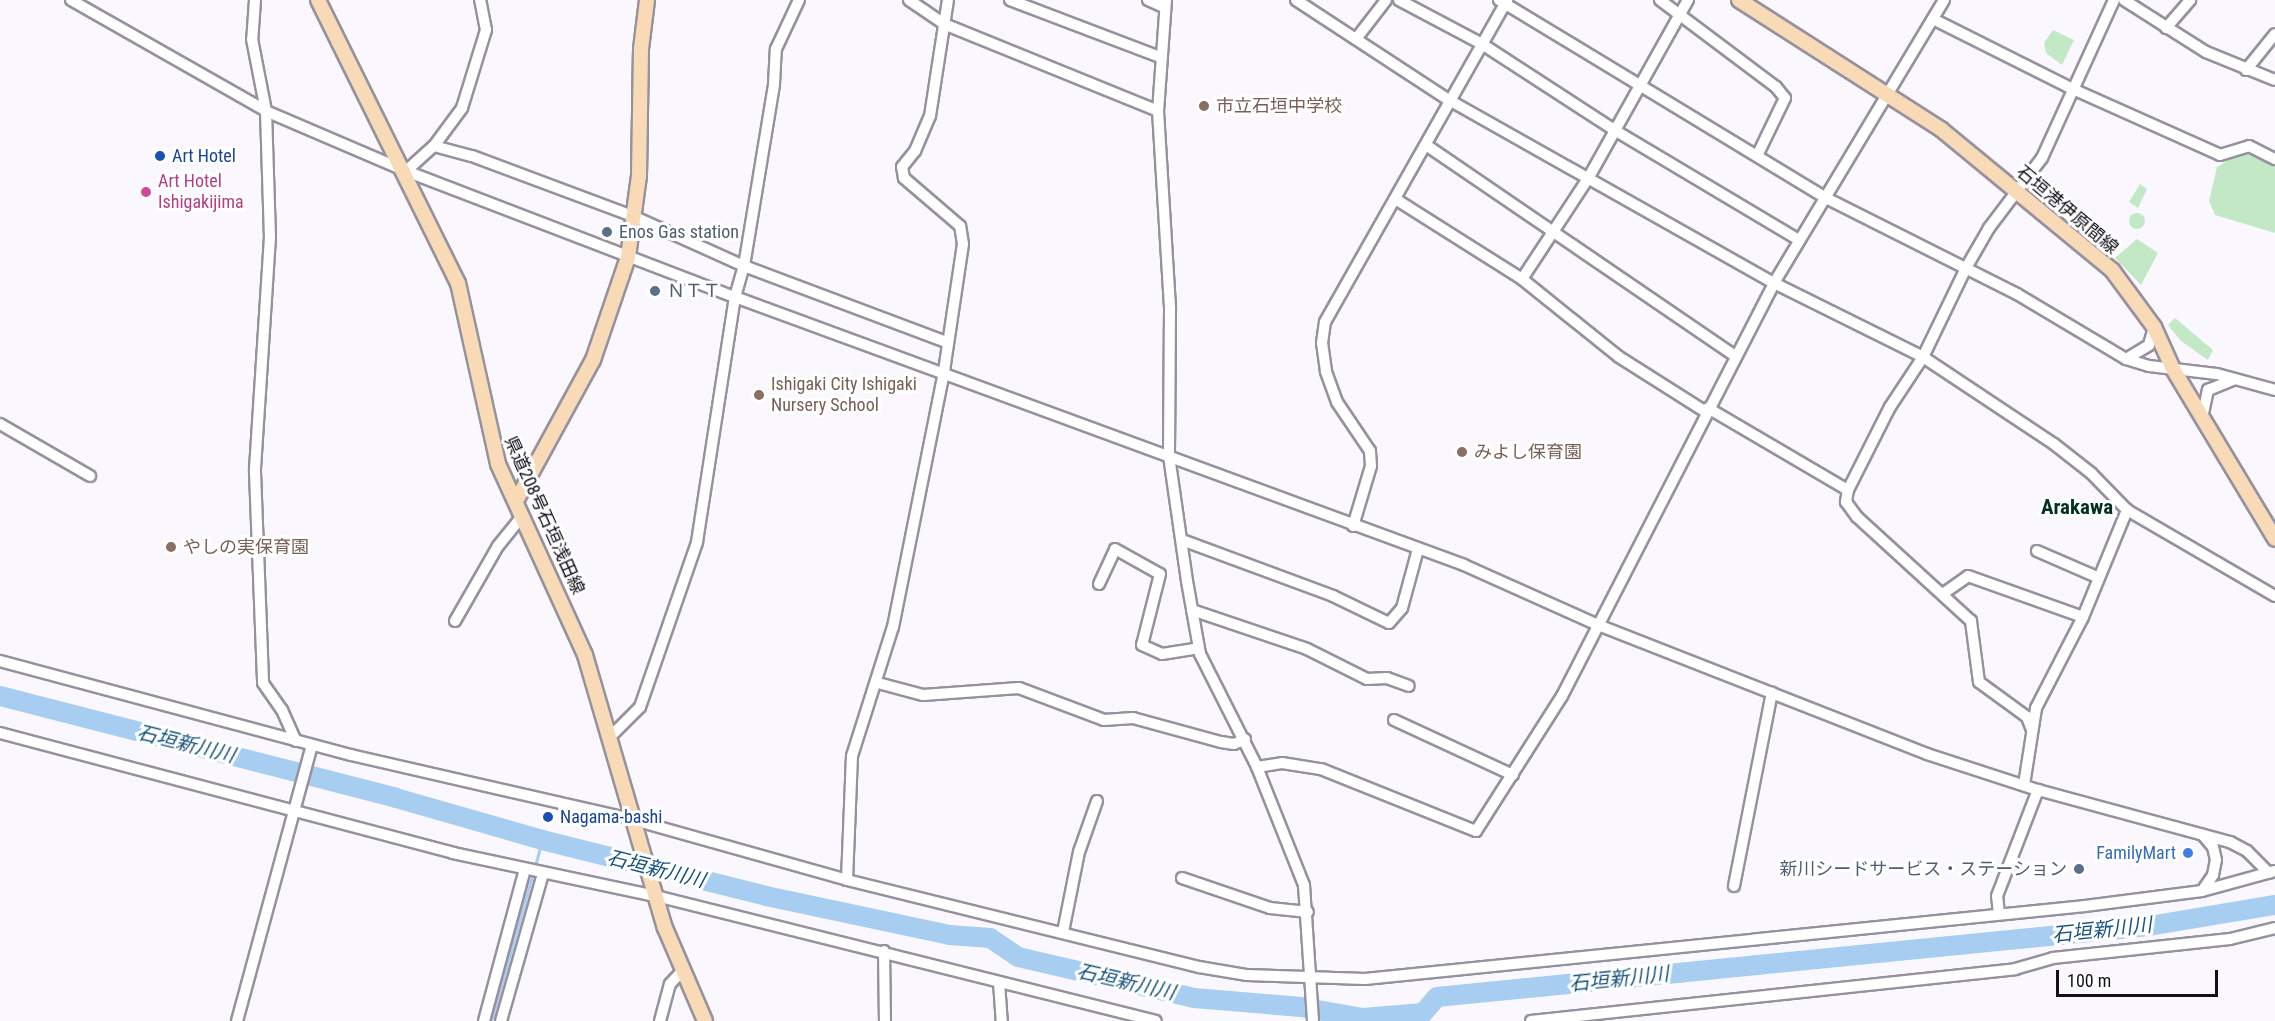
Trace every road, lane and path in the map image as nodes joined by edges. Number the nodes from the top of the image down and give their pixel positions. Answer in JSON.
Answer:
{"nodes":[{"id":1,"x":71,"y":0,"type":"edge"},
{"id":2,"x":255,"y":0,"type":"edge"},
{"id":3,"x":318,"y":0,"type":"edge"},
{"id":4,"x":480,"y":0,"type":"edge"},
{"id":5,"x":647,"y":0,"type":"edge"},
{"id":6,"x":799,"y":0,"type":"edge"},
{"id":7,"x":909,"y":0,"type":"edge"},
{"id":8,"x":948,"y":0,"type":"edge"},
{"id":9,"x":1010,"y":0,"type":"edge"},
{"id":10,"x":1148,"y":0,"type":"edge"},
{"id":11,"x":1296,"y":0,"type":"edge"},
{"id":12,"x":1386,"y":0,"type":"edge"},
{"id":13,"x":1399,"y":0,"type":"edge"},
{"id":14,"x":1660,"y":0,"type":"edge"},
{"id":15,"x":1688,"y":0,"type":"edge"},
{"id":16,"x":1739,"y":0,"type":"edge"},
{"id":17,"x":1944,"y":0,"type":"edge"},
{"id":18,"x":2114,"y":0,"type":"edge"},
{"id":19,"x":2124,"y":0,"type":"edge"},
{"id":20,"x":2190,"y":0,"type":"edge"},
{"id":21,"x":1504,"y":1,"type":"edge"},
{"id":22,"x":1165,"y":3,"type":"edge"},
{"id":23,"x":1681,"y":14,"type":"junction"},
{"id":24,"x":1933,"y":19,"type":"junction"},
{"id":25,"x":944,"y":24,"type":"junction"},
{"id":26,"x":2166,"y":28,"type":"junction"},
{"id":27,"x":2275,"y":34,"type":"edge"},
{"id":28,"x":1356,"y":39,"type":"junction"},
{"id":29,"x":1482,"y":44,"type":"junction"},
{"id":30,"x":1160,"y":57,"type":"junction"},
{"id":31,"x":2246,"y":70,"type":"junction"},
{"id":32,"x":2275,"y":81,"type":"edge"},
{"id":33,"x":1642,"y":86,"type":"junction"},
{"id":34,"x":2075,"y":90,"type":"junction"},
{"id":35,"x":1888,"y":94,"type":"junction"},
{"id":36,"x":1449,"y":100,"type":"junction"},
{"id":37,"x":266,"y":111,"type":"junction"},
{"id":38,"x":1158,"y":111,"type":"junction"},
{"id":39,"x":1616,"y":131,"type":"junction"},
{"id":40,"x":1426,"y":145,"type":"junction"},
{"id":41,"x":434,"y":146,"type":"junction"},
{"id":42,"x":1757,"y":156,"type":"junction"},
{"id":43,"x":2275,"y":159,"type":"edge"},
{"id":44,"x":406,"y":171,"type":"junction"},
{"id":45,"x":1589,"y":177,"type":"junction"},
{"id":46,"x":2016,"y":191,"type":"junction"},
{"id":47,"x":1824,"y":197,"type":"junction"},
{"id":48,"x":1397,"y":200,"type":"junction"},
{"id":49,"x":634,"y":217,"type":"junction"},
{"id":50,"x":1553,"y":231,"type":"junction"},
{"id":51,"x":1799,"y":240,"type":"junction"},
{"id":52,"x":628,"y":257,"type":"junction"},
{"id":53,"x":744,"y":266,"type":"junction"},
{"id":54,"x":1966,"y":268,"type":"junction"},
{"id":55,"x":1522,"y":279,"type":"junction"},
{"id":56,"x":1774,"y":283,"type":"junction"},
{"id":57,"x":735,"y":297,"type":"junction"},
{"id":58,"x":2154,"y":327,"type":"junction"},
{"id":59,"x":946,"y":342,"type":"junction"},
{"id":60,"x":1735,"y":356,"type":"junction"},
{"id":61,"x":1923,"y":357,"type":"junction"},
{"id":62,"x":2126,"y":359,"type":"junction"},
{"id":63,"x":2173,"y":369,"type":"junction"},
{"id":64,"x":944,"y":371,"type":"junction"},
{"id":65,"x":2236,"y":379,"type":"junction"},
{"id":66,"x":2275,"y":390,"type":"edge"},
{"id":67,"x":1707,"y":410,"type":"junction"},
{"id":68,"x":2202,"y":420,"type":"junction"},
{"id":69,"x":0,"y":424,"type":"edge"},
{"id":70,"x":1169,"y":456,"type":"junction"},
{"id":71,"x":90,"y":476,"type":"dead end"},
{"id":72,"x":1848,"y":490,"type":"junction"},
{"id":73,"x":516,"y":501,"type":"junction"},
{"id":74,"x":2127,"y":510,"type":"junction"},
{"id":75,"x":523,"y":515,"type":"junction"},
{"id":76,"x":1353,"y":526,"type":"junction"},
{"id":77,"x":2275,"y":539,"type":"edge"},
{"id":78,"x":1182,"y":540,"type":"junction"},
{"id":79,"x":1418,"y":549,"type":"junction"},
{"id":80,"x":2037,"y":551,"type":"dead end"},
{"id":81,"x":2097,"y":577,"type":"junction"},
{"id":82,"x":1099,"y":584,"type":"dead end"},
{"id":83,"x":1944,"y":593,"type":"junction"},
{"id":84,"x":2275,"y":596,"type":"edge"},
{"id":85,"x":1192,"y":610,"type":"junction"},
{"id":86,"x":2083,"y":617,"type":"junction"},
{"id":87,"x":455,"y":621,"type":"dead end"},
{"id":88,"x":1598,"y":625,"type":"junction"},
{"id":89,"x":1198,"y":648,"type":"junction"},
{"id":90,"x":0,"y":661,"type":"edge"},
{"id":91,"x":878,"y":683,"type":"junction"},
{"id":92,"x":1409,"y":687,"type":"dead end"},
{"id":93,"x":1772,"y":693,"type":"junction"},
{"id":94,"x":1394,"y":720,"type":"dead end"},
{"id":95,"x":2032,"y":730,"type":"junction"},
{"id":96,"x":0,"y":733,"type":"edge"},
{"id":97,"x":611,"y":736,"type":"junction"},
{"id":98,"x":1245,"y":739,"type":"junction"},
{"id":99,"x":296,"y":741,"type":"junction"},
{"id":100,"x":312,"y":745,"type":"junction"},
{"id":101,"x":1257,"y":767,"type":"junction"},
{"id":102,"x":1513,"y":775,"type":"junction"},
{"id":103,"x":2024,"y":785,"type":"junction"},
{"id":104,"x":2038,"y":790,"type":"junction"},
{"id":105,"x":1097,"y":801,"type":"dead end"},
{"id":106,"x":293,"y":813,"type":"junction"},
{"id":107,"x":634,"y":820,"type":"junction"},
{"id":108,"x":2203,"y":835,"type":"junction"},
{"id":109,"x":525,"y":869,"type":"junction"},
{"id":110,"x":2272,"y":872,"type":"edge"},
{"id":111,"x":543,"y":874,"type":"junction"},
{"id":112,"x":1182,"y":878,"type":"dead end"},
{"id":113,"x":847,"y":880,"type":"junction"},
{"id":114,"x":1734,"y":886,"type":"dead end"},
{"id":115,"x":2202,"y":891,"type":"junction"},
{"id":116,"x":656,"y":896,"type":"junction"},
{"id":117,"x":1308,"y":912,"type":"junction"},
{"id":118,"x":1999,"y":914,"type":"junction"},
{"id":119,"x":2275,"y":928,"type":"edge"},
{"id":120,"x":1063,"y":932,"type":"junction"},
{"id":121,"x":884,"y":951,"type":"junction"},
{"id":122,"x":682,"y":971,"type":"junction"},
{"id":123,"x":1313,"y":980,"type":"junction"},
{"id":124,"x":999,"y":982,"type":"junction"},
{"id":125,"x":237,"y":1021,"type":"edge"},
{"id":126,"x":484,"y":1021,"type":"edge"},
{"id":127,"x":501,"y":1021,"type":"edge"},
{"id":128,"x":660,"y":1021,"type":"edge"},
{"id":129,"x":705,"y":1021,"type":"edge"},
{"id":130,"x":885,"y":1021,"type":"edge"},
{"id":131,"x":1002,"y":1021,"type":"edge"},
{"id":132,"x":1156,"y":1021,"type":"edge"},
{"id":133,"x":1312,"y":1021,"type":"edge"},
{"id":134,"x":1531,"y":1021,"type":"edge"}],
"edges":[{"from":1,"to":37,"type":"street"},
{"from":2,"to":37,"type":"street"},
{"from":3,"to":44,"type":"main road","name":"県道208号石垣浅田線"},
{"from":4,"to":41,"type":"street"},
{"from":5,"to":49,"type":"main road"},
{"from":6,"to":53,"type":"street"},
{"from":7,"to":25,"type":"street"},
{"from":8,"to":25,"type":"street"},
{"from":9,"to":30,"type":"street"},
{"from":10,"to":22,"type":"street"},
{"from":11,"to":28,"type":"street"},
{"from":12,"to":28,"type":"street"},
{"from":13,"to":29,"type":"street"},
{"from":14,"to":23,"type":"street"},
{"from":15,"to":23,"type":"street"},
{"from":16,"to":35,"type":"main road","name":"石垣港伊原間線"},
{"from":17,"to":24,"type":"street"},
{"from":18,"to":34,"type":"street"},
{"from":19,"to":26,"type":"street"},
{"from":20,"to":26,"type":"street"},
{"from":21,"to":29,"type":"street"},
{"from":21,"to":33,"type":"street"},
{"from":22,"to":30,"type":"street"},
{"from":23,"to":33,"type":"street"},
{"from":23,"to":42,"type":"street"},
{"from":24,"to":34,"type":"street"},
{"from":24,"to":35,"type":"street"},
{"from":25,"to":38,"type":"street"},
{"from":25,"to":59,"type":"street"},
{"from":26,"to":31,"type":"street"},
{"from":27,"to":31,"type":"street"},
{"from":28,"to":36,"type":"street"},
{"from":29,"to":36,"type":"street"},
{"from":29,"to":39,"type":"street"},
{"from":30,"to":38,"type":"street"},
{"from":31,"to":32,"type":"street"},
{"from":33,"to":39,"type":"street"},
{"from":33,"to":42,"type":"street"},
{"from":34,"to":43,"type":"street"},
{"from":34,"to":46,"type":"street"},
{"from":35,"to":46,"type":"main road","name":"石垣港伊原間線"},
{"from":35,"to":47,"type":"street"},
{"from":36,"to":40,"type":"street"},
{"from":36,"to":45,"type":"street"},
{"from":37,"to":44,"type":"street"},
{"from":37,"to":99,"type":"street"},
{"from":38,"to":70,"type":"street"},
{"from":39,"to":45,"type":"street"},
{"from":39,"to":51,"type":"street"},
{"from":40,"to":48,"type":"street"},
{"from":40,"to":50,"type":"street"},
{"from":41,"to":44,"type":"street"},
{"from":41,"to":49,"type":"street"},
{"from":42,"to":47,"type":"street"},
{"from":44,"to":52,"type":"street"},
{"from":44,"to":73,"type":"main road","name":"県道208号石垣浅田線"},
{"from":45,"to":50,"type":"street"},
{"from":45,"to":56,"type":"street"},
{"from":46,"to":54,"type":"street"},
{"from":46,"to":58,"type":"main road","name":"石垣港伊原間線"},
{"from":47,"to":51,"type":"street"},
{"from":47,"to":54,"type":"street"},
{"from":48,"to":55,"type":"street"},
{"from":48,"to":76,"type":"street"},
{"from":49,"to":52,"type":"main road"},
{"from":49,"to":53,"type":"street"},
{"from":50,"to":55,"type":"street"},
{"from":50,"to":60,"type":"street"},
{"from":51,"to":56,"type":"street"},
{"from":52,"to":57,"type":"street"},
{"from":52,"to":73,"type":"main road"},
{"from":53,"to":57,"type":"street"},
{"from":53,"to":59,"type":"street"},
{"from":54,"to":61,"type":"street"},
{"from":54,"to":62,"type":"street"},
{"from":55,"to":67,"type":"street"},
{"from":56,"to":60,"type":"street"},
{"from":56,"to":61,"type":"street"},
{"from":57,"to":64,"type":"street"},
{"from":57,"to":97,"type":"street"},
{"from":58,"to":62,"type":"street"},
{"from":58,"to":63,"type":"main road","name":"石垣港伊原間線"},
{"from":59,"to":64,"type":"street"},
{"from":60,"to":67,"type":"street"},
{"from":61,"to":72,"type":"street"},
{"from":61,"to":74,"type":"street"},
{"from":62,"to":63,"type":"street"},
{"from":63,"to":65,"type":"street"},
{"from":63,"to":68,"type":"main road","name":"石垣港伊原間線"},
{"from":64,"to":70,"type":"street"},
{"from":64,"to":91,"type":"street"},
{"from":65,"to":66,"type":"street"},
{"from":65,"to":68,"type":"street"},
{"from":67,"to":72,"type":"street"},
{"from":67,"to":88,"type":"street"},
{"from":68,"to":77,"type":"main road","name":"石垣港伊原間線"},
{"from":69,"to":71,"type":"street"},
{"from":70,"to":76,"type":"street"},
{"from":70,"to":78,"type":"street"},
{"from":72,"to":83,"type":"street"},
{"from":73,"to":75,"type":"main road","name":"県道208号石垣浅田線"},
{"from":74,"to":81,"type":"street"},
{"from":74,"to":84,"type":"street"},
{"from":75,"to":87,"type":"street"},
{"from":75,"to":97,"type":"main road","name":"県道208号石垣浅田線"},
{"from":76,"to":79,"type":"street"},
{"from":78,"to":79,"type":"street"},
{"from":78,"to":85,"type":"street"},
{"from":79,"to":88,"type":"street"},
{"from":80,"to":81,"type":"street"},
{"from":81,"to":86,"type":"street"},
{"from":82,"to":89,"type":"street"},
{"from":83,"to":86,"type":"street"},
{"from":83,"to":95,"type":"street"},
{"from":85,"to":89,"type":"street"},
{"from":85,"to":92,"type":"street"},
{"from":86,"to":95,"type":"street"},
{"from":88,"to":93,"type":"street"},
{"from":88,"to":102,"type":"street"},
{"from":89,"to":98,"type":"street"},
{"from":90,"to":99,"type":"street"},
{"from":91,"to":98,"type":"street"},
{"from":91,"to":113,"type":"street"},
{"from":93,"to":103,"type":"street"},
{"from":93,"to":114,"type":"street"},
{"from":94,"to":102,"type":"street"},
{"from":95,"to":103,"type":"street"},
{"from":96,"to":106,"type":"street"},
{"from":97,"to":107,"type":"main road","name":"県道208号石垣浅田線"},
{"from":98,"to":101,"type":"street"},
{"from":99,"to":100,"type":"street"},
{"from":100,"to":106,"type":"street"},
{"from":100,"to":107,"type":"street"},
{"from":101,"to":102,"type":"street"},
{"from":101,"to":117,"type":"street"},
{"from":103,"to":104,"type":"street"},
{"from":104,"to":108,"type":"street"},
{"from":104,"to":118,"type":"street"},
{"from":105,"to":120,"type":"street"},
{"from":106,"to":109,"type":"street"},
{"from":106,"to":125,"type":"street"},
{"from":107,"to":113,"type":"street"},
{"from":107,"to":116,"type":"main road","name":"県道208号石垣浅田線"},
{"from":108,"to":110,"type":"street"},
{"from":108,"to":115,"type":"street"},
{"from":109,"to":111,"type":"street"},
{"from":109,"to":126,"type":"street"},
{"from":110,"to":115,"type":"street"},
{"from":111,"to":116,"type":"street"},
{"from":111,"to":127,"type":"street"},
{"from":112,"to":117,"type":"street"},
{"from":113,"to":120,"type":"street"},
{"from":115,"to":118,"type":"street"},
{"from":116,"to":121,"type":"street"},
{"from":116,"to":122,"type":"main road","name":"県道208号石垣浅田線"},
{"from":117,"to":123,"type":"street"},
{"from":118,"to":123,"type":"street"},
{"from":119,"to":134,"type":"street"},
{"from":120,"to":123,"type":"street"},
{"from":121,"to":124,"type":"street"},
{"from":121,"to":130,"type":"street"},
{"from":122,"to":128,"type":"street"},
{"from":122,"to":129,"type":"main road","name":"県道208号石垣浅田線"},
{"from":123,"to":133,"type":"street"},
{"from":124,"to":131,"type":"street"},
{"from":124,"to":132,"type":"street"}]}
